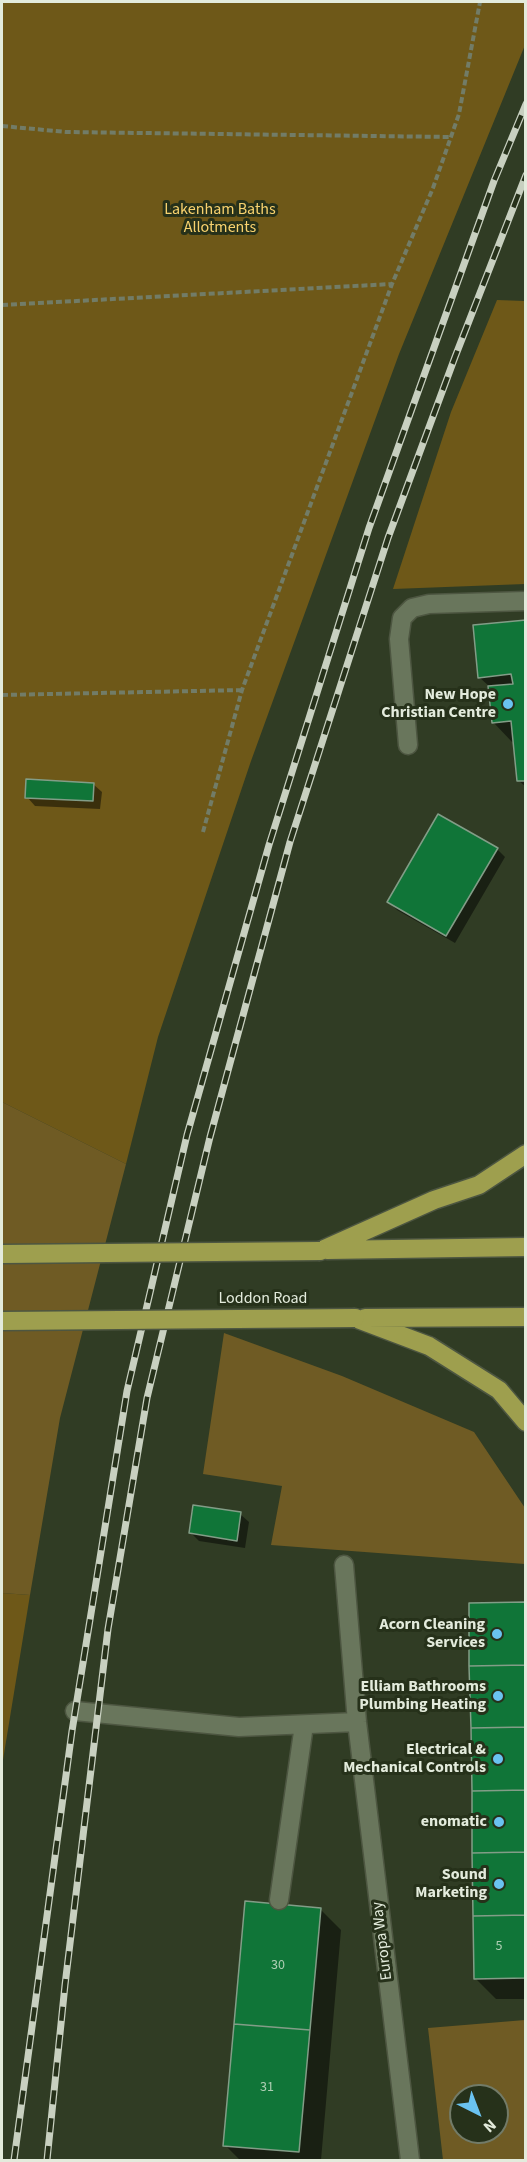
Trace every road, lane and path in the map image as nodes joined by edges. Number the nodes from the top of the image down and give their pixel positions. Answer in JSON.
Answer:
{"nodes":[{"id":1,"x":480,"y":2,"type":"edge"},
{"id":2,"x":2,"y":126,"type":"edge"},
{"id":3,"x":450,"y":137,"type":"junction"},
{"id":4,"x":392,"y":284,"type":"junction"},
{"id":5,"x":2,"y":305,"type":"edge"},
{"id":6,"x":525,"y":601,"type":"edge"},
{"id":7,"x":242,"y":690,"type":"junction"},
{"id":8,"x":2,"y":695,"type":"edge"},
{"id":9,"x":408,"y":745,"type":"dead end"},
{"id":10,"x":203,"y":832,"type":"dead end"},
{"id":11,"x":525,"y":1154,"type":"edge"},
{"id":12,"x":525,"y":1247,"type":"edge"},
{"id":13,"x":320,"y":1251,"type":"junction"},
{"id":14,"x":2,"y":1254,"type":"edge"},
{"id":15,"x":525,"y":1317,"type":"edge"},
{"id":16,"x":355,"y":1318,"type":"junction"},
{"id":17,"x":2,"y":1321,"type":"edge"},
{"id":18,"x":525,"y":1422,"type":"edge"},
{"id":19,"x":344,"y":1565,"type":"dead end"},
{"id":20,"x":75,"y":1711,"type":"dead end"},
{"id":21,"x":357,"y":1722,"type":"junction"},
{"id":22,"x":304,"y":1725,"type":"junction"},
{"id":23,"x":279,"y":1900,"type":"dead end"},
{"id":24,"x":410,"y":2160,"type":"edge"}],
"edges":[{"from":1,"to":3,"type":"path"},
{"from":2,"to":3,"type":"path"},
{"from":3,"to":4,"type":"path"},
{"from":4,"to":5,"type":"path"},
{"from":4,"to":7,"type":"path"},
{"from":6,"to":9,"type":"street"},
{"from":7,"to":8,"type":"path"},
{"from":7,"to":10,"type":"path"},
{"from":11,"to":13,"type":"highway"},
{"from":12,"to":13,"type":"highway"},
{"from":13,"to":14,"type":"highway","bridge":true},
{"from":15,"to":16,"type":"highway","name":"Loddon Road"},
{"from":16,"to":17,"type":"highway","name":"Loddon Road","bridge":true},
{"from":16,"to":18,"type":"highway"},
{"from":19,"to":21,"type":"street","name":"Europa Way"},
{"from":20,"to":22,"type":"street"},
{"from":21,"to":22,"type":"street"},
{"from":21,"to":24,"type":"street","name":"Europa Way"},
{"from":22,"to":23,"type":"street"}]}
